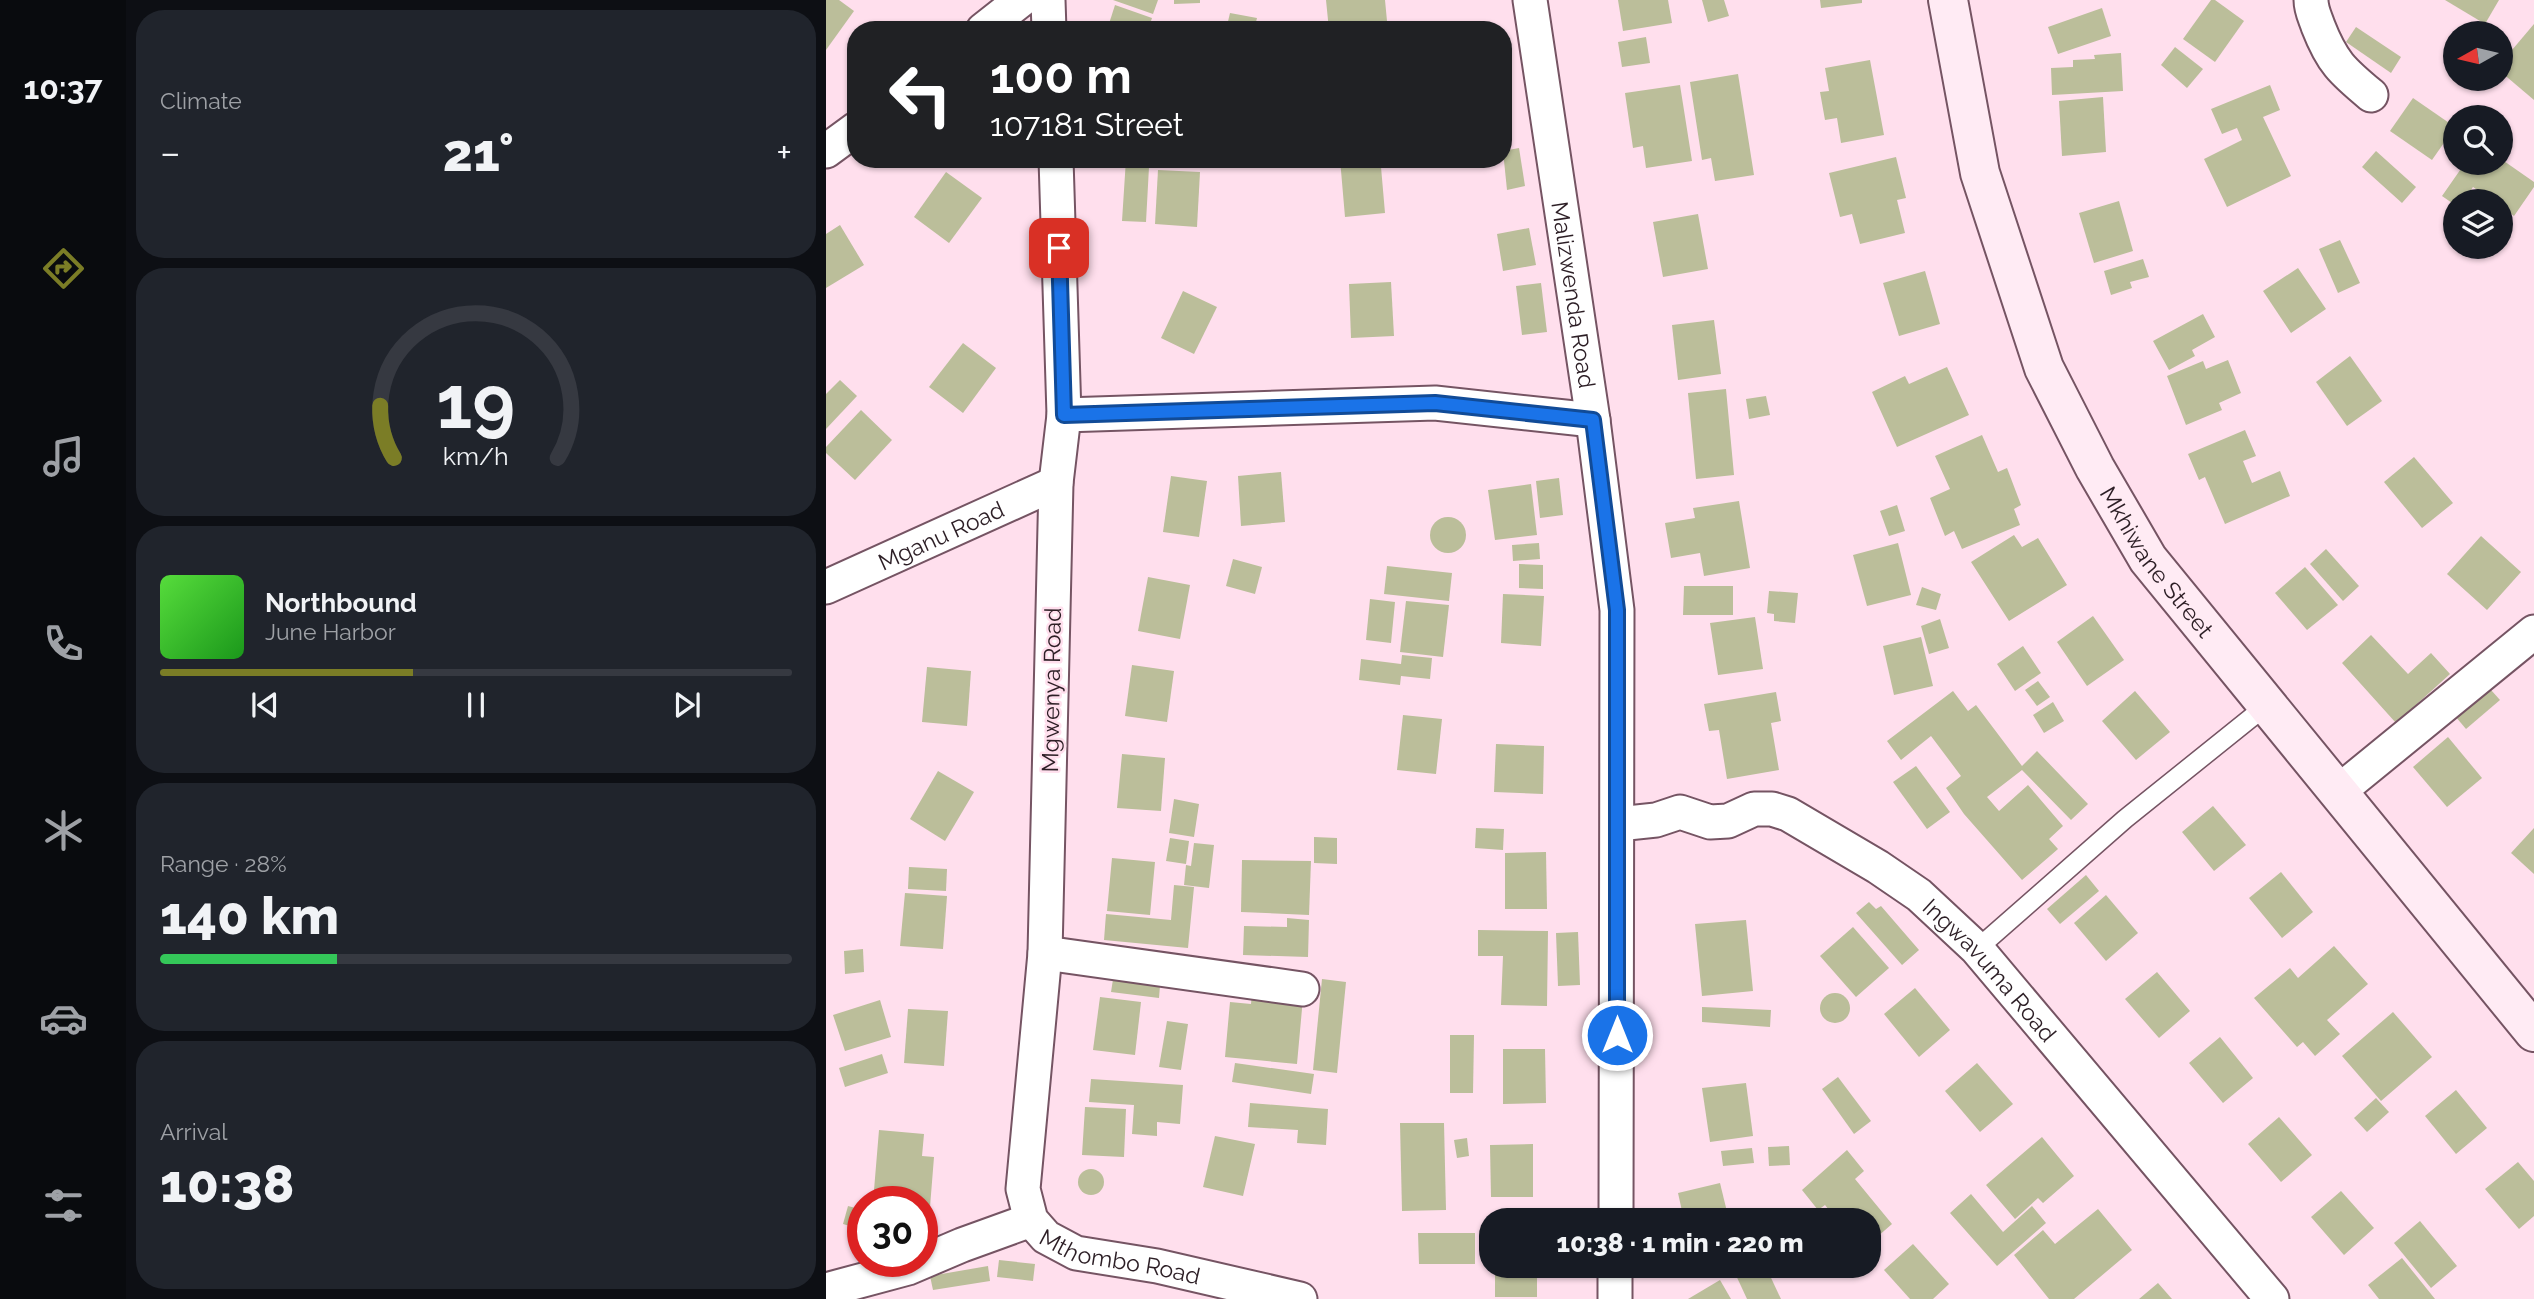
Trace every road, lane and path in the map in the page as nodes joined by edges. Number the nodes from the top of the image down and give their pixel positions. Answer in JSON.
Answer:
{"nodes":[{"id":1,"x":1021,"y":0,"type":"edge"},
{"id":2,"x":1048,"y":0,"type":"edge"},
{"id":3,"x":1530,"y":0,"type":"edge"},
{"id":4,"x":1948,"y":0,"type":"edge"},
{"id":5,"x":2311,"y":0,"type":"edge"},
{"id":6,"x":994,"y":21,"type":"edge"},
{"id":7,"x":1049,"y":21,"type":"edge"},
{"id":8,"x":2371,"y":95,"type":"dead end"},
{"id":9,"x":847,"y":136,"type":"edge"},
{"id":10,"x":826,"y":151,"type":"edge"},
{"id":11,"x":1056,"y":168,"type":"edge"},
{"id":12,"x":1064,"y":415,"type":"junction"},
{"id":13,"x":1593,"y":420,"type":"junction"},
{"id":14,"x":1056,"y":483,"type":"junction"},
{"id":15,"x":826,"y":587,"type":"edge"},
{"id":16,"x":2534,"y":632,"type":"edge"},
{"id":17,"x":2267,"y":705,"type":"junction"},
{"id":18,"x":2338,"y":792,"type":"junction"},
{"id":19,"x":1618,"y":824,"type":"junction"},
{"id":20,"x":1977,"y":949,"type":"junction"},
{"id":21,"x":1045,"y":953,"type":"junction"},
{"id":22,"x":1301,"y":989,"type":"dead end"},
{"id":23,"x":2534,"y":1032,"type":"edge"},
{"id":24,"x":1616,"y":1208,"type":"edge"},
{"id":25,"x":1031,"y":1220,"type":"junction"},
{"id":26,"x":1615,"y":1278,"type":"edge"},
{"id":27,"x":826,"y":1290,"type":"edge"},
{"id":28,"x":1300,"y":1299,"type":"edge"},
{"id":29,"x":1615,"y":1299,"type":"edge"},
{"id":30,"x":2272,"y":1299,"type":"edge"}],
"edges":[{"from":1,"to":6,"type":"street"},
{"from":2,"to":7,"type":"street"},
{"from":3,"to":13,"type":"street","name":"Malizwenda Road"},
{"from":4,"to":17,"type":"street","name":"Mkhiwane Street"},
{"from":5,"to":8,"type":"street"},
{"from":9,"to":10,"type":"street"},
{"from":11,"to":12,"type":"street","name":"Mgwenya Road"},
{"from":12,"to":13,"type":"street"},
{"from":12,"to":14,"type":"street","name":"Mgwenya Road"},
{"from":13,"to":19,"type":"street","name":"Malizwenda Road"},
{"from":14,"to":15,"type":"street","name":"Mganu Road"},
{"from":14,"to":21,"type":"street","name":"Mgwenya Road"},
{"from":16,"to":18,"type":"street"},
{"from":17,"to":18,"type":"street","name":"Mkhiwane Street"},
{"from":17,"to":20,"type":"lane"},
{"from":18,"to":23,"type":"street","name":"Mkhiwane Street"},
{"from":19,"to":20,"type":"street","name":"Ingwavuma Road"},
{"from":19,"to":24,"type":"street","name":"Malizwenda Road"},
{"from":20,"to":30,"type":"street","name":"Ingwavuma Road"},
{"from":21,"to":22,"type":"street"},
{"from":21,"to":25,"type":"street","name":"Mgwenya Road"},
{"from":25,"to":27,"type":"street"},
{"from":25,"to":28,"type":"street","name":"Mthombo Road"},
{"from":26,"to":29,"type":"street"}]}
